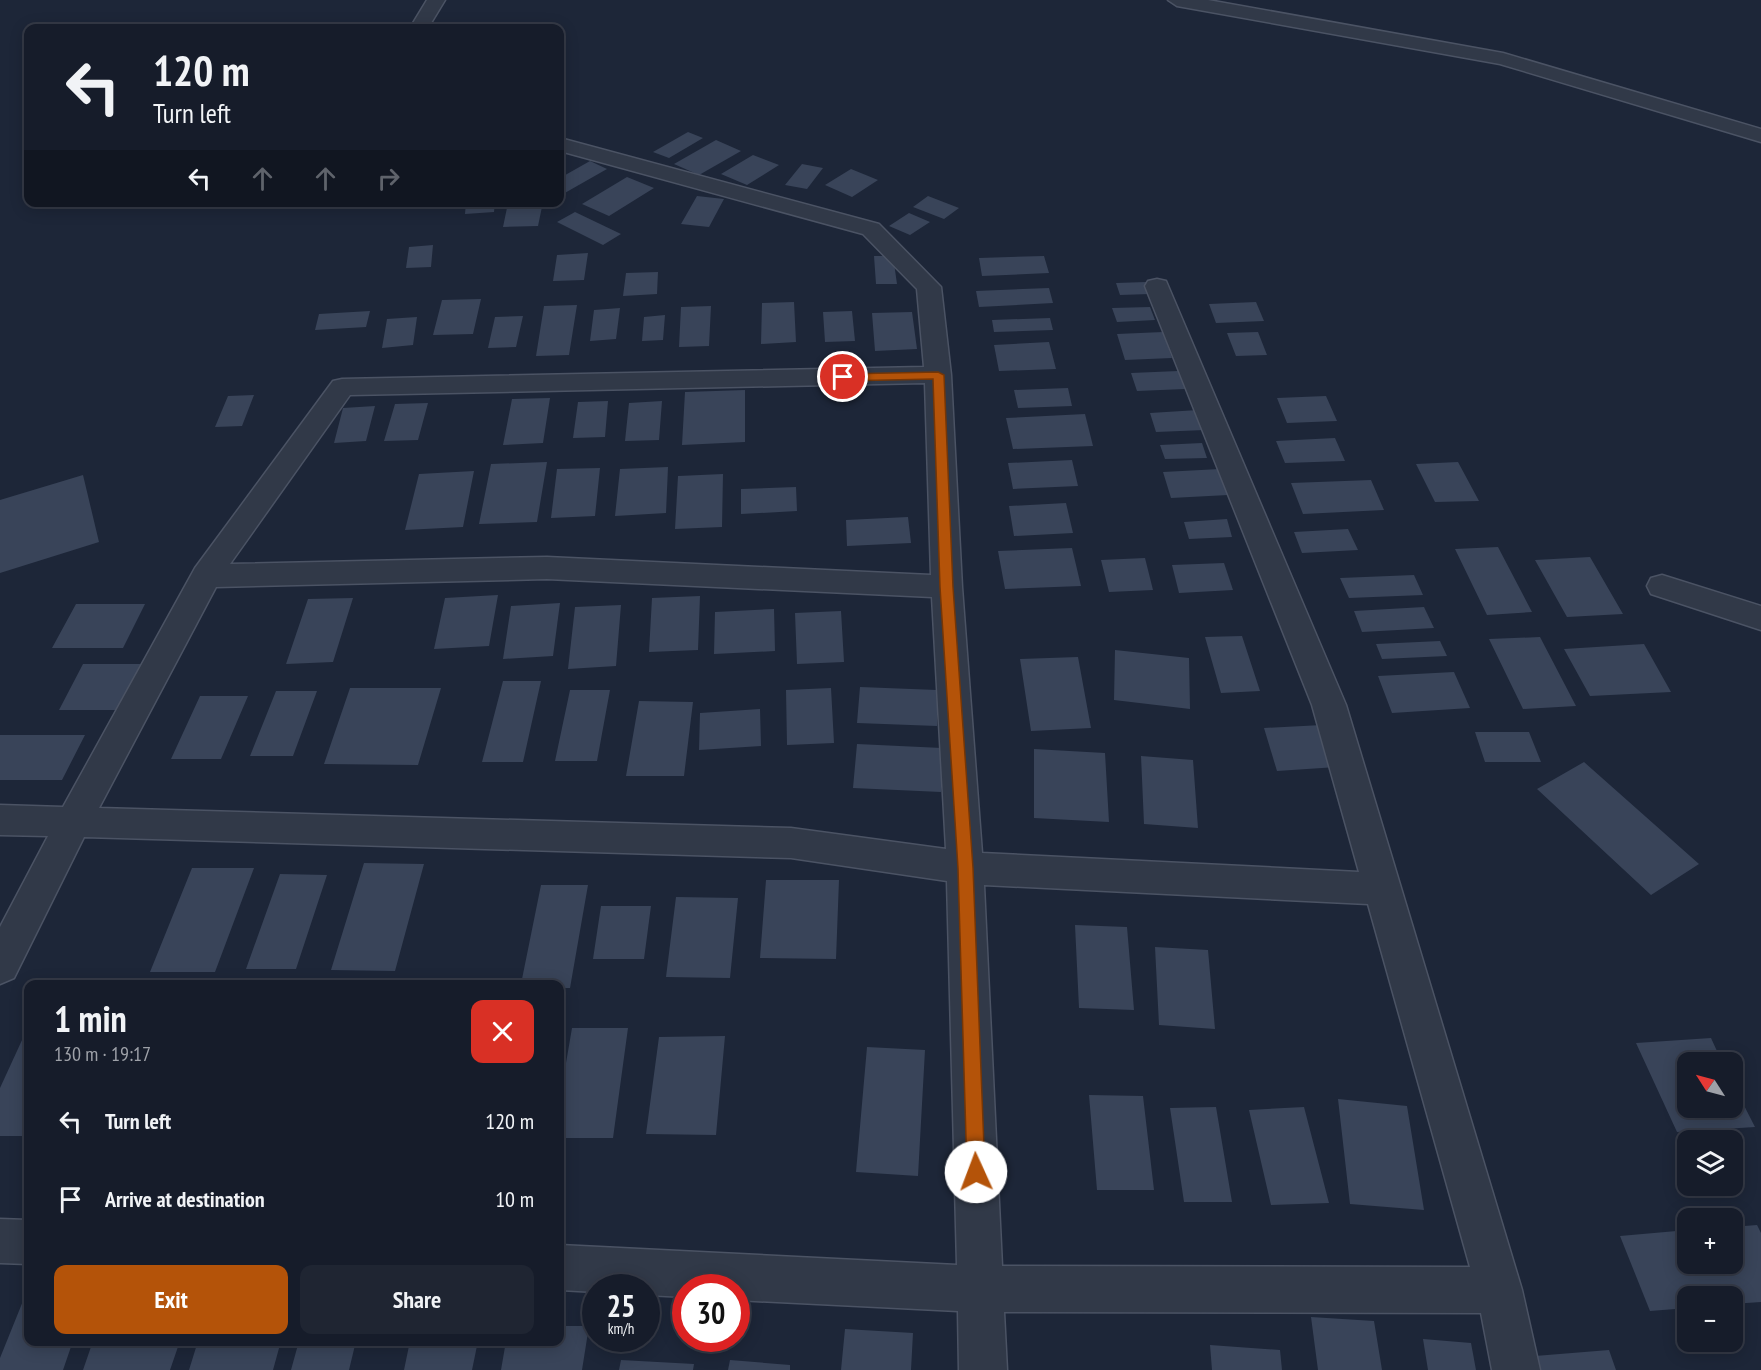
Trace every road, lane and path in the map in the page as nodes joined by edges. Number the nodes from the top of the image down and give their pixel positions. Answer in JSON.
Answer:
{"nodes":[{"id":1,"x":436,"y":0,"type":"edge"},
{"id":2,"x":1185,"y":1,"type":"edge"},
{"id":3,"x":421,"y":24,"type":"edge"},
{"id":4,"x":1761,"y":136,"type":"edge"},
{"id":5,"x":564,"y":145,"type":"edge"},
{"id":6,"x":1157,"y":286,"type":"dead end"},
{"id":7,"x":938,"y":375,"type":"junction"},
{"id":8,"x":206,"y":576,"type":"junction"},
{"id":9,"x":1662,"y":586,"type":"dead end"},
{"id":10,"x":947,"y":587,"type":"junction"},
{"id":11,"x":1761,"y":618,"type":"edge"},
{"id":12,"x":0,"y":820,"type":"edge"},
{"id":13,"x":73,"y":823,"type":"junction"},
{"id":14,"x":965,"y":868,"type":"junction"},
{"id":15,"x":1383,"y":889,"type":"junction"},
{"id":16,"x":0,"y":966,"type":"edge"},
{"id":17,"x":0,"y":1241,"type":"edge"},
{"id":18,"x":24,"y":1242,"type":"edge"},
{"id":19,"x":564,"y":1269,"type":"edge"},
{"id":20,"x":981,"y":1289,"type":"junction"},
{"id":21,"x":1499,"y":1290,"type":"junction"},
{"id":22,"x":983,"y":1370,"type":"edge"},
{"id":23,"x":1516,"y":1370,"type":"edge"}],
"edges":[{"from":1,"to":3,"type":"street"},
{"from":2,"to":4,"type":"street"},
{"from":5,"to":7,"type":"street"},
{"from":6,"to":15,"type":"street"},
{"from":7,"to":8,"type":"street"},
{"from":7,"to":10,"type":"street"},
{"from":8,"to":10,"type":"street"},
{"from":8,"to":13,"type":"street"},
{"from":9,"to":11,"type":"street"},
{"from":10,"to":14,"type":"street"},
{"from":12,"to":13,"type":"street"},
{"from":13,"to":14,"type":"street"},
{"from":13,"to":16,"type":"street"},
{"from":14,"to":15,"type":"street"},
{"from":14,"to":20,"type":"street"},
{"from":15,"to":21,"type":"street"},
{"from":17,"to":18,"type":"street"},
{"from":19,"to":20,"type":"street"},
{"from":20,"to":21,"type":"street"},
{"from":20,"to":22,"type":"street"},
{"from":21,"to":23,"type":"street"}]}
